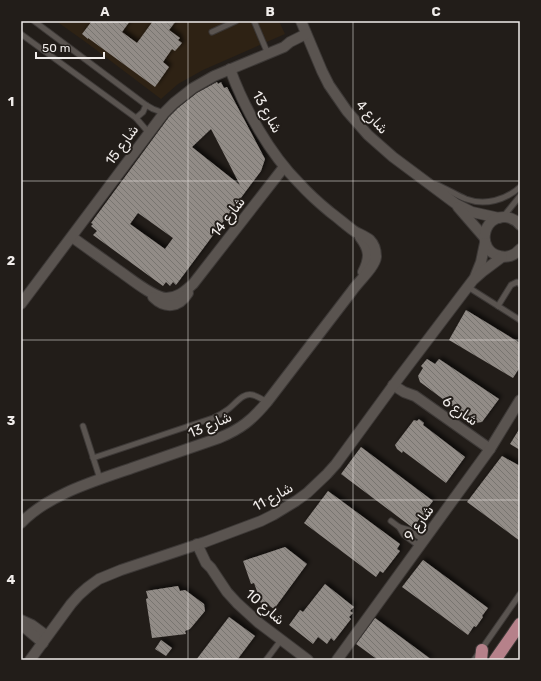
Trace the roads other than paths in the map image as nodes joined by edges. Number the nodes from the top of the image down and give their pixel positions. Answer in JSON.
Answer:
{"nodes":[{"id":1,"x":34,"y":21,"type":"edge"},
{"id":2,"x":236,"y":21,"type":"edge"},
{"id":3,"x":254,"y":21,"type":"edge"},
{"id":4,"x":301,"y":21,"type":"edge"},
{"id":5,"x":212,"y":32,"type":"dead end"},
{"id":6,"x":21,"y":34,"type":"edge"},
{"id":7,"x":308,"y":37,"type":"junction"},
{"id":8,"x":268,"y":54,"type":"junction"},
{"id":9,"x":230,"y":69,"type":"junction"},
{"id":10,"x":146,"y":104,"type":"junction"},
{"id":11,"x":164,"y":113,"type":"junction"},
{"id":12,"x":136,"y":118,"type":"junction"},
{"id":13,"x":148,"y":133,"type":"junction"},
{"id":14,"x":284,"y":167,"type":"junction"},
{"id":15,"x":424,"y":180,"type":"junction"},
{"id":16,"x":520,"y":187,"type":"edge"},
{"id":17,"x":520,"y":196,"type":"edge"},
{"id":18,"x":456,"y":204,"type":"junction"},
{"id":19,"x":501,"y":217,"type":"junction"},
{"id":20,"x":520,"y":224,"type":"edge"},
{"id":21,"x":72,"y":237,"type":"junction"},
{"id":22,"x":485,"y":240,"type":"junction"},
{"id":23,"x":520,"y":249,"type":"edge"},
{"id":24,"x":505,"y":257,"type":"junction"},
{"id":25,"x":520,"y":258,"type":"edge"},
{"id":26,"x":471,"y":284,"type":"junction"},
{"id":27,"x":520,"y":284,"type":"edge"},
{"id":28,"x":21,"y":304,"type":"edge"},
{"id":29,"x":498,"y":306,"type":"junction"},
{"id":30,"x":520,"y":319,"type":"edge"},
{"id":31,"x":395,"y":382,"type":"junction"},
{"id":32,"x":520,"y":400,"type":"edge"},
{"id":33,"x":267,"y":402,"type":"junction"},
{"id":34,"x":83,"y":426,"type":"dead end"},
{"id":35,"x":490,"y":449,"type":"junction"},
{"id":36,"x":93,"y":458,"type":"junction"},
{"id":37,"x":100,"y":479,"type":"junction"},
{"id":38,"x":391,"y":521,"type":"dead end"},
{"id":39,"x":21,"y":523,"type":"edge"},
{"id":40,"x":399,"y":527,"type":"junction"},
{"id":41,"x":201,"y":543,"type":"junction"},
{"id":42,"x":421,"y":543,"type":"junction"},
{"id":43,"x":520,"y":594,"type":"edge"},
{"id":44,"x":21,"y":621,"type":"edge"},
{"id":45,"x":520,"y":624,"type":"edge"},
{"id":46,"x":45,"y":640,"type":"junction"},
{"id":47,"x":281,"y":640,"type":"junction"},
{"id":48,"x":481,"y":655,"type":"edge"},
{"id":49,"x":30,"y":660,"type":"edge"},
{"id":50,"x":266,"y":660,"type":"edge"},
{"id":51,"x":308,"y":660,"type":"edge"},
{"id":52,"x":337,"y":660,"type":"edge"},
{"id":53,"x":474,"y":660,"type":"edge"},
{"id":54,"x":495,"y":660,"type":"edge"}],
"edges":[{"from":1,"to":10,"type":"lane"},
{"from":2,"to":5,"type":"lane"},
{"from":3,"to":8,"type":"lane"},
{"from":4,"to":7,"type":"street","name":"شارع 4"},
{"from":6,"to":12,"type":"lane"},
{"from":7,"to":8,"type":"street","name":"شارع 15"},
{"from":7,"to":15,"type":"street","name":"شارع 4"},
{"from":8,"to":9,"type":"street","name":"شارع 15"},
{"from":9,"to":11,"type":"street","name":"شارع 15"},
{"from":9,"to":14,"type":"street","name":"شارع 13"},
{"from":10,"to":11,"type":"lane"},
{"from":10,"to":12,"type":"lane"},
{"from":11,"to":13,"type":"street","name":"شارع 15"},
{"from":12,"to":13,"type":"lane"},
{"from":13,"to":21,"type":"street","name":"شارع 15"},
{"from":14,"to":21,"type":"street","name":"شارع 14"},
{"from":14,"to":33,"type":"street","name":"شارع 13"},
{"from":15,"to":16,"type":"lane"},
{"from":15,"to":18,"type":"street","name":"شارع 4"},
{"from":17,"to":19,"type":"lane"},
{"from":18,"to":19,"type":"street","name":"شارع 4"},
{"from":18,"to":22,"type":"street","name":"شارع 4"},
{"from":19,"to":20,"type":"street","name":"شارع 4"},
{"from":19,"to":22,"type":"street","name":"شارع 11"},
{"from":21,"to":28,"type":"street","name":"شارع 15"},
{"from":22,"to":24,"type":"street","name":"شارع 4"},
{"from":22,"to":26,"type":"street","name":"شارع 11"},
{"from":23,"to":24,"type":"street","name":"شارع 11"},
{"from":24,"to":25,"type":"street"},
{"from":24,"to":26,"type":"street","name":"شارع 11"},
{"from":26,"to":29,"type":"lane"},
{"from":26,"to":31,"type":"street","name":"شارع 11"},
{"from":27,"to":29,"type":"lane"},
{"from":29,"to":30,"type":"lane"},
{"from":31,"to":35,"type":"street","name":"شارع 6"},
{"from":31,"to":41,"type":"street","name":"شارع 11"},
{"from":32,"to":35,"type":"street","name":"شارع 9"},
{"from":33,"to":36,"type":"lane"},
{"from":33,"to":37,"type":"street","name":"شارع 13"},
{"from":34,"to":36,"type":"lane"},
{"from":35,"to":42,"type":"street","name":"شارع 9"},
{"from":36,"to":37,"type":"lane"},
{"from":37,"to":39,"type":"street","name":"شارع 13"},
{"from":38,"to":40,"type":"lane"},
{"from":40,"to":42,"type":"lane"},
{"from":40,"to":42,"type":"lane"},
{"from":41,"to":46,"type":"street","name":"شارع 11"},
{"from":41,"to":47,"type":"street","name":"شارع 10"},
{"from":42,"to":52,"type":"street","name":"شارع 9"},
{"from":43,"to":48,"type":"lane"},
{"from":44,"to":46,"type":"street"},
{"from":45,"to":54,"type":"main road"},
{"from":46,"to":49,"type":"street","name":"شارع 11"},
{"from":47,"to":50,"type":"lane"},
{"from":47,"to":51,"type":"street","name":"شارع 10"},
{"from":48,"to":53,"type":"lane"}]}
